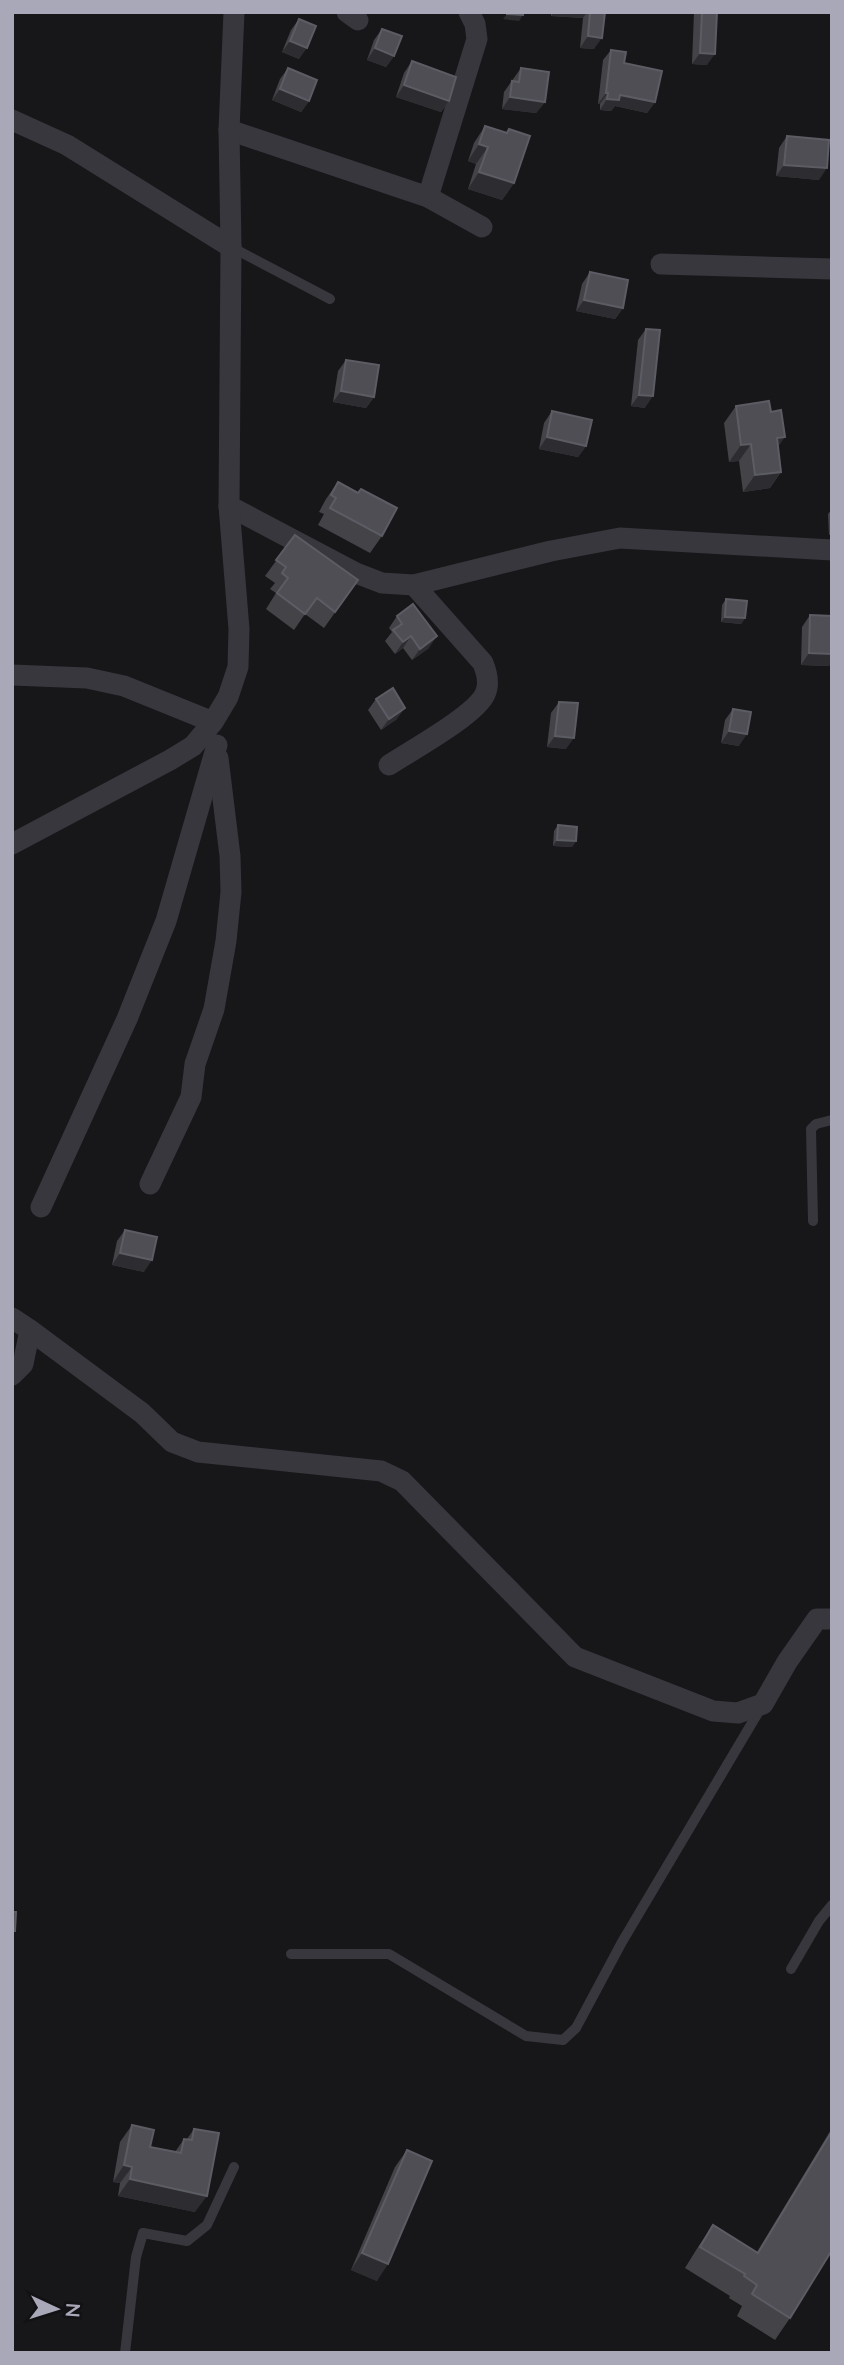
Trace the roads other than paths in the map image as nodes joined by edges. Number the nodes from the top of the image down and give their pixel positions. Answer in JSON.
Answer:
{"nodes":[{"id":1,"x":233,"y":12,"type":"edge"},
{"id":2,"x":469,"y":12,"type":"edge"},
{"id":3,"x":12,"y":120,"type":"edge"},
{"id":4,"x":229,"y":130,"type":"junction"},
{"id":5,"x":428,"y":197,"type":"junction"},
{"id":6,"x":482,"y":227,"type":"dead end"},
{"id":7,"x":231,"y":247,"type":"junction"},
{"id":8,"x":661,"y":264,"type":"dead end"},
{"id":9,"x":832,"y":269,"type":"edge"},
{"id":10,"x":330,"y":299,"type":"dead end"},
{"id":11,"x":229,"y":506,"type":"junction"},
{"id":12,"x":832,"y":550,"type":"edge"},
{"id":13,"x":414,"y":585,"type":"junction"},
{"id":14,"x":12,"y":675,"type":"edge"},
{"id":15,"x":213,"y":722,"type":"junction"},
{"id":16,"x":217,"y":745,"type":"junction"},
{"id":17,"x":389,"y":765,"type":"dead end"},
{"id":18,"x":12,"y":844,"type":"edge"},
{"id":19,"x":832,"y":1120,"type":"edge"},
{"id":20,"x":150,"y":1184,"type":"dead end"},
{"id":21,"x":41,"y":1207,"type":"dead end"},
{"id":22,"x":813,"y":1221,"type":"dead end"},
{"id":23,"x":12,"y":1318,"type":"edge"},
{"id":24,"x":30,"y":1330,"type":"junction"},
{"id":25,"x":12,"y":1375,"type":"edge"},
{"id":26,"x":832,"y":1619,"type":"edge"},
{"id":27,"x":763,"y":1704,"type":"junction"},
{"id":28,"x":832,"y":1905,"type":"edge"},
{"id":29,"x":291,"y":1954,"type":"dead end"},
{"id":30,"x":791,"y":1969,"type":"dead end"},
{"id":31,"x":234,"y":2167,"type":"dead end"},
{"id":32,"x":125,"y":2353,"type":"edge"}],
"edges":[{"from":1,"to":4,"type":"street"},
{"from":2,"to":5,"type":"street"},
{"from":3,"to":7,"type":"street"},
{"from":4,"to":5,"type":"street"},
{"from":4,"to":7,"type":"street"},
{"from":5,"to":6,"type":"street"},
{"from":7,"to":10,"type":"lane"},
{"from":7,"to":11,"type":"street"},
{"from":8,"to":9,"type":"street"},
{"from":11,"to":13,"type":"street"},
{"from":11,"to":15,"type":"street"},
{"from":12,"to":13,"type":"street"},
{"from":13,"to":17,"type":"street"},
{"from":14,"to":15,"type":"street"},
{"from":15,"to":16,"type":"street"},
{"from":15,"to":18,"type":"street"},
{"from":16,"to":20,"type":"street"},
{"from":16,"to":21,"type":"street"},
{"from":19,"to":22,"type":"lane"},
{"from":23,"to":24,"type":"street"},
{"from":24,"to":25,"type":"street"},
{"from":24,"to":27,"type":"street"},
{"from":26,"to":27,"type":"street"},
{"from":27,"to":29,"type":"lane"},
{"from":28,"to":30,"type":"lane"},
{"from":31,"to":32,"type":"lane"}]}
